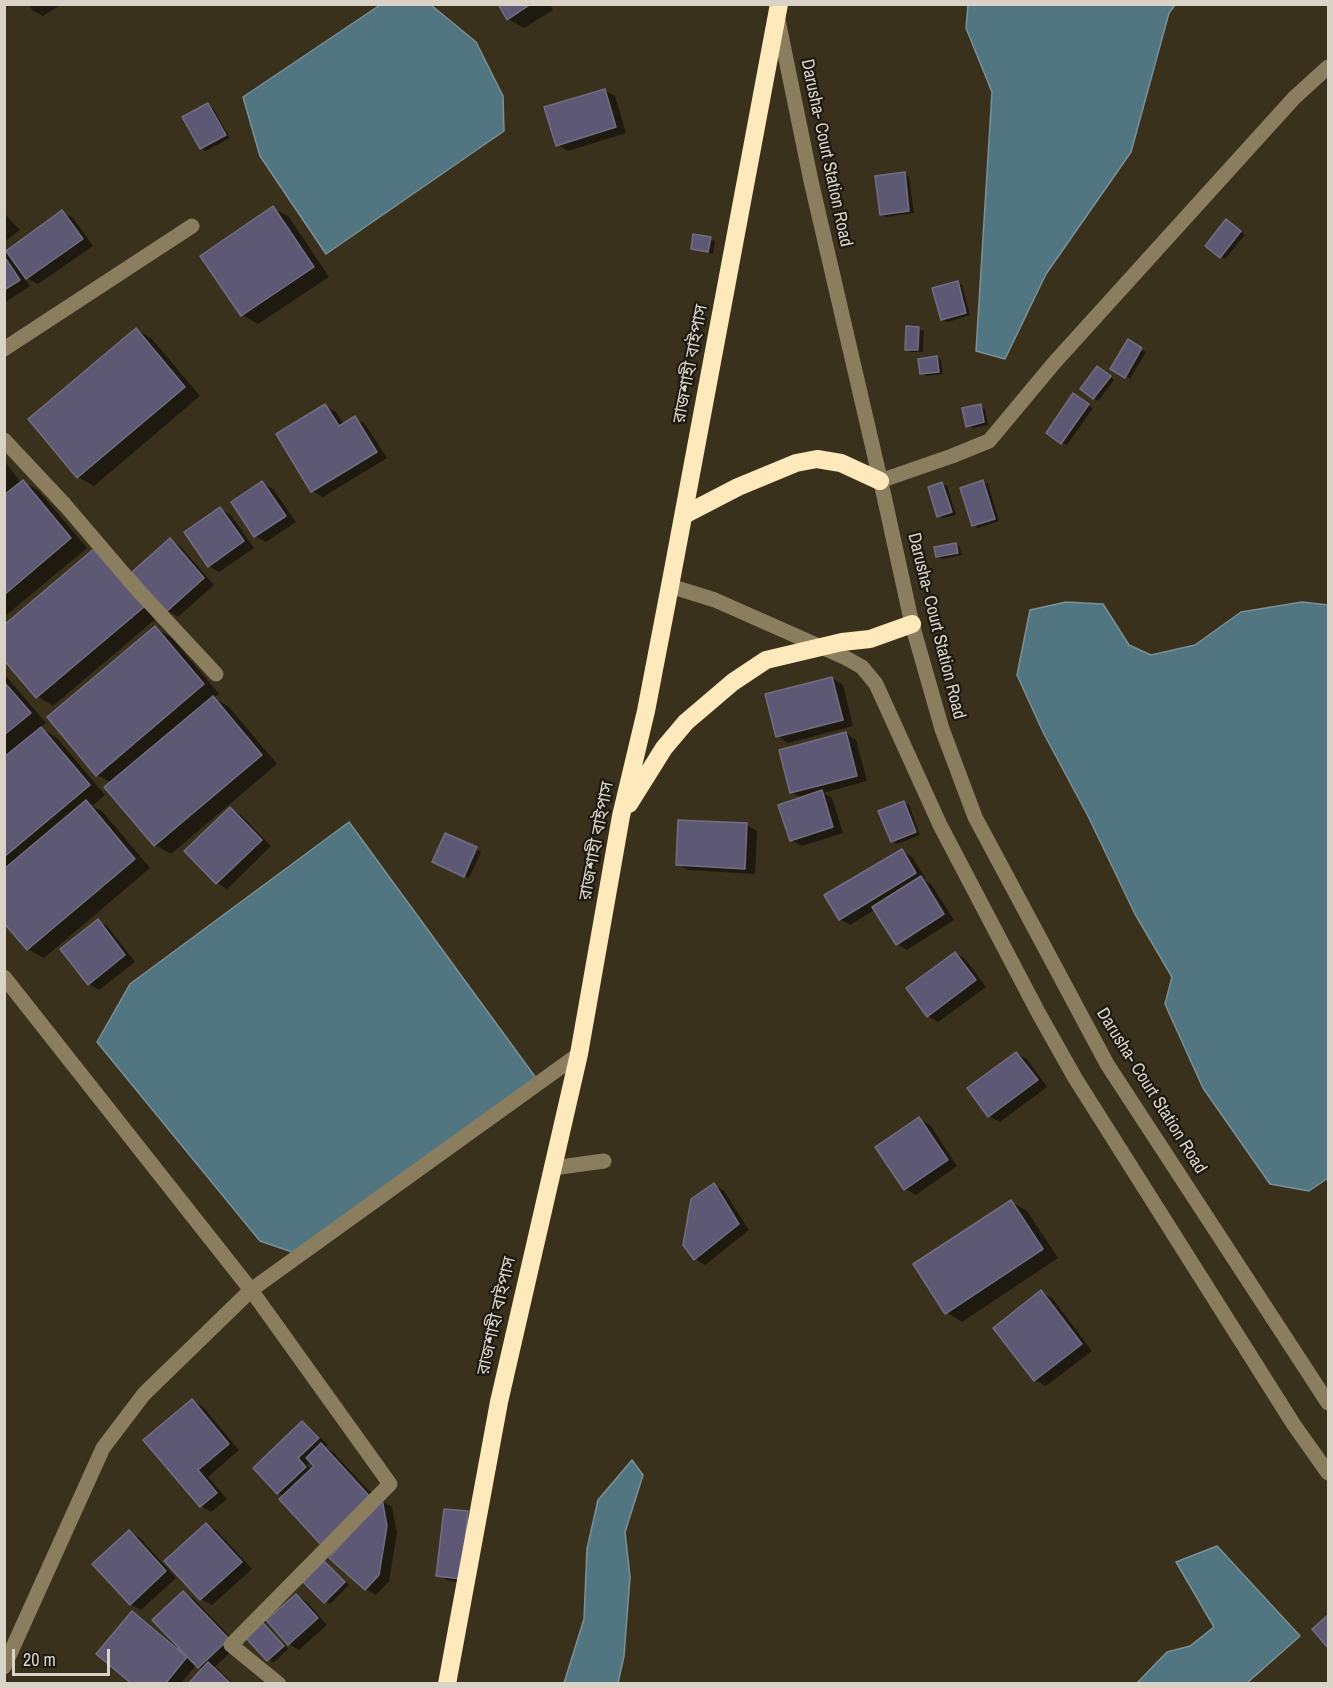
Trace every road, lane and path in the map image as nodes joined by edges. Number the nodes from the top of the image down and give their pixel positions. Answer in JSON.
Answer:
{"nodes":[{"id":1,"x":778,"y":11,"type":"edge"},
{"id":2,"x":1329,"y":67,"type":"edge"},
{"id":3,"x":192,"y":226,"type":"dead end"},
{"id":4,"x":4,"y":349,"type":"edge"},
{"id":5,"x":4,"y":440,"type":"edge"},
{"id":6,"x":880,"y":481,"type":"junction"},
{"id":7,"x":684,"y":515,"type":"junction"},
{"id":8,"x":670,"y":586,"type":"junction"},
{"id":9,"x":912,"y":624,"type":"junction"},
{"id":10,"x":822,"y":647,"type":"junction"},
{"id":11,"x":216,"y":674,"type":"dead end"},
{"id":12,"x":621,"y":816,"type":"junction"},
{"id":13,"x":4,"y":977,"type":"edge"},
{"id":14,"x":579,"y":1054,"type":"junction"},
{"id":15,"x":604,"y":1161,"type":"dead end"},
{"id":16,"x":553,"y":1168,"type":"junction"},
{"id":17,"x":250,"y":1290,"type":"junction"},
{"id":18,"x":1329,"y":1403,"type":"edge"},
{"id":19,"x":1329,"y":1473,"type":"edge"},
{"id":20,"x":4,"y":1667,"type":"edge"},
{"id":21,"x":279,"y":1683,"type":"edge"},
{"id":22,"x":447,"y":1683,"type":"edge"}],
"edges":[{"from":1,"to":6,"type":"street","name":"Darusha- Court Station Road"},
{"from":1,"to":7,"type":"highway","name":"রাজশাহী বাইপাস"},
{"from":2,"to":6,"type":"street"},
{"from":3,"to":4,"type":"street"},
{"from":5,"to":11,"type":"street"},
{"from":6,"to":7,"type":"highway"},
{"from":6,"to":9,"type":"street","name":"Darusha- Court Station Road"},
{"from":7,"to":8,"type":"highway","name":"রাজশাহী বাইপাস"},
{"from":8,"to":10,"type":"street"},
{"from":8,"to":12,"type":"highway","name":"রাজশাহী বাইপাস"},
{"from":9,"to":10,"type":"highway"},
{"from":9,"to":18,"type":"street","name":"Darusha- Court Station Road"},
{"from":10,"to":12,"type":"highway"},
{"from":10,"to":19,"type":"street"},
{"from":12,"to":14,"type":"highway","name":"রাজশাহী বাইপাস"},
{"from":13,"to":17,"type":"street"},
{"from":14,"to":16,"type":"highway","name":"রাজশাহী বাইপাস"},
{"from":14,"to":17,"type":"street"},
{"from":15,"to":16,"type":"street"},
{"from":16,"to":22,"type":"highway","name":"রাজশাহী বাইপাস"},
{"from":17,"to":20,"type":"street"},
{"from":17,"to":21,"type":"street"}]}
